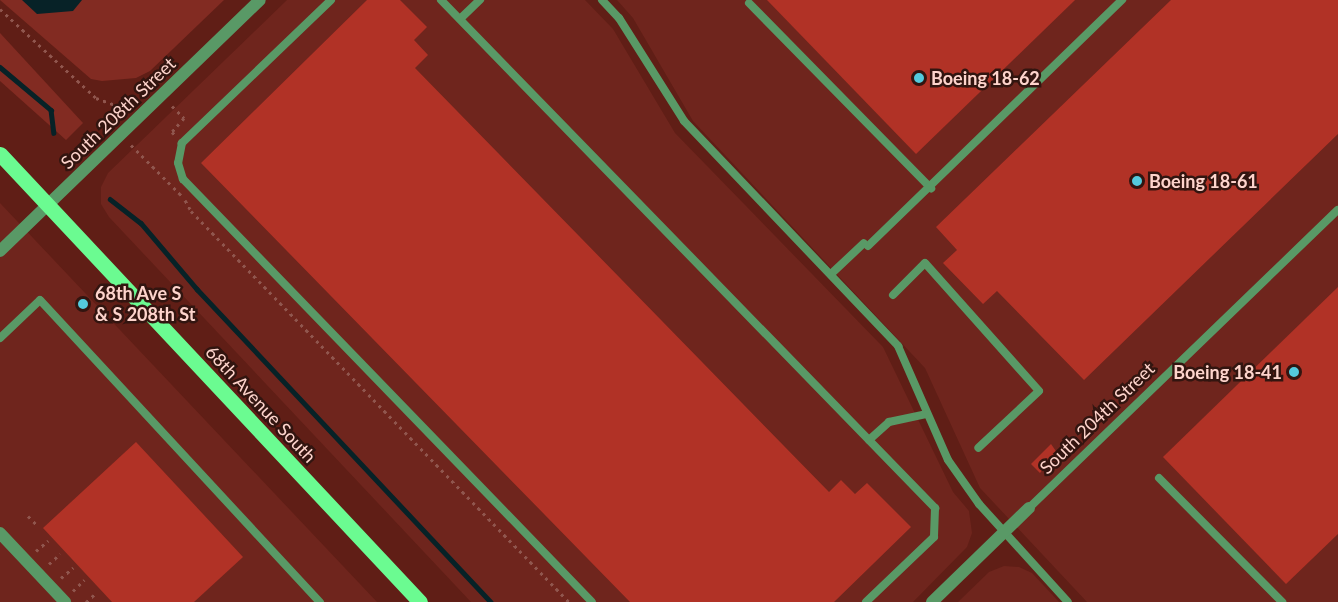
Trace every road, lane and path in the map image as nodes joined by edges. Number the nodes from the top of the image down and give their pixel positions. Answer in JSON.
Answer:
{"nodes":[{"id":1,"x":260,"y":0,"type":"edge"},
{"id":2,"x":331,"y":0,"type":"edge"},
{"id":3,"x":441,"y":0,"type":"edge"},
{"id":4,"x":480,"y":0,"type":"edge"},
{"id":5,"x":602,"y":0,"type":"edge"},
{"id":6,"x":1122,"y":0,"type":"edge"},
{"id":7,"x":749,"y":3,"type":"dead end"},
{"id":8,"x":0,"y":9,"type":"edge"},
{"id":9,"x":460,"y":19,"type":"junction"},
{"id":10,"x":172,"y":106,"type":"dead end"},
{"id":11,"x":123,"y":108,"type":"dead end"},
{"id":12,"x":182,"y":143,"type":"junction"},
{"id":13,"x":131,"y":145,"type":"dead end"},
{"id":14,"x":0,"y":154,"type":"edge"},
{"id":15,"x":931,"y":188,"type":"junction"},
{"id":16,"x":48,"y":205,"type":"junction"},
{"id":17,"x":1338,"y":210,"type":"edge"},
{"id":18,"x":0,"y":251,"type":"edge"},
{"id":19,"x":831,"y":274,"type":"junction"},
{"id":20,"x":893,"y":295,"type":"dead end"},
{"id":21,"x":0,"y":338,"type":"edge"},
{"id":22,"x":927,"y":414,"type":"junction"},
{"id":23,"x":869,"y":440,"type":"junction"},
{"id":24,"x":978,"y":448,"type":"dead end"},
{"id":25,"x":1160,"y":478,"type":"dead end"},
{"id":26,"x":1029,"y":508,"type":"joint"},
{"id":27,"x":28,"y":516,"type":"dead end"},
{"id":28,"x":37,"y":525,"type":"dead end"},
{"id":29,"x":1004,"y":531,"type":"junction"},
{"id":30,"x":0,"y":532,"type":"edge"},
{"id":31,"x":48,"y":541,"type":"dead end"},
{"id":32,"x":36,"y":552,"type":"dead end"},
{"id":33,"x":60,"y":554,"type":"dead end"},
{"id":34,"x":49,"y":564,"type":"dead end"},
{"id":35,"x":73,"y":568,"type":"dead end"},
{"id":36,"x":61,"y":578,"type":"dead end"},
{"id":37,"x":84,"y":580,"type":"dead end"},
{"id":38,"x":73,"y":591,"type":"dead end"},
{"id":39,"x":96,"y":593,"type":"dead end"},
{"id":40,"x":65,"y":602,"type":"edge"},
{"id":41,"x":86,"y":602,"type":"edge"},
{"id":42,"x":320,"y":602,"type":"edge"},
{"id":43,"x":420,"y":602,"type":"edge"},
{"id":44,"x":569,"y":602,"type":"edge"},
{"id":45,"x":592,"y":602,"type":"edge"},
{"id":46,"x":866,"y":602,"type":"edge"},
{"id":47,"x":932,"y":602,"type":"edge"},
{"id":48,"x":1068,"y":602,"type":"edge"},
{"id":49,"x":1282,"y":602,"type":"edge"}],
"edges":[{"from":1,"to":16,"type":"street","name":"South 208th Street"},
{"from":2,"to":12,"type":"lane"},
{"from":3,"to":9,"type":"lane"},
{"from":4,"to":9,"type":"lane"},
{"from":5,"to":19,"type":"lane"},
{"from":6,"to":15,"type":"lane"},
{"from":7,"to":15,"type":"lane"},
{"from":8,"to":11,"type":"path"},
{"from":9,"to":23,"type":"lane"},
{"from":10,"to":12,"type":"path"},
{"from":12,"to":45,"type":"lane"},
{"from":13,"to":44,"type":"path"},
{"from":14,"to":16,"type":"main road","name":"68th Avenue South"},
{"from":15,"to":19,"type":"lane"},
{"from":16,"to":18,"type":"street","name":"South 208th Street"},
{"from":16,"to":43,"type":"main road","name":"68th Avenue South"},
{"from":17,"to":26,"type":"lane","name":"South 204th Street"},
{"from":19,"to":22,"type":"lane"},
{"from":20,"to":24,"type":"lane"},
{"from":21,"to":42,"type":"lane"},
{"from":22,"to":23,"type":"lane"},
{"from":22,"to":29,"type":"lane"},
{"from":23,"to":46,"type":"lane"},
{"from":25,"to":49,"type":"lane"},
{"from":26,"to":29,"type":"street","name":"South 204th Street"},
{"from":27,"to":28,"type":"path"},
{"from":29,"to":47,"type":"street","name":"South 204th Street"},
{"from":29,"to":48,"type":"lane"},
{"from":30,"to":40,"type":"street"},
{"from":31,"to":32,"type":"path"},
{"from":33,"to":34,"type":"path"},
{"from":35,"to":36,"type":"path"},
{"from":37,"to":38,"type":"path"},
{"from":39,"to":41,"type":"path"}]}
